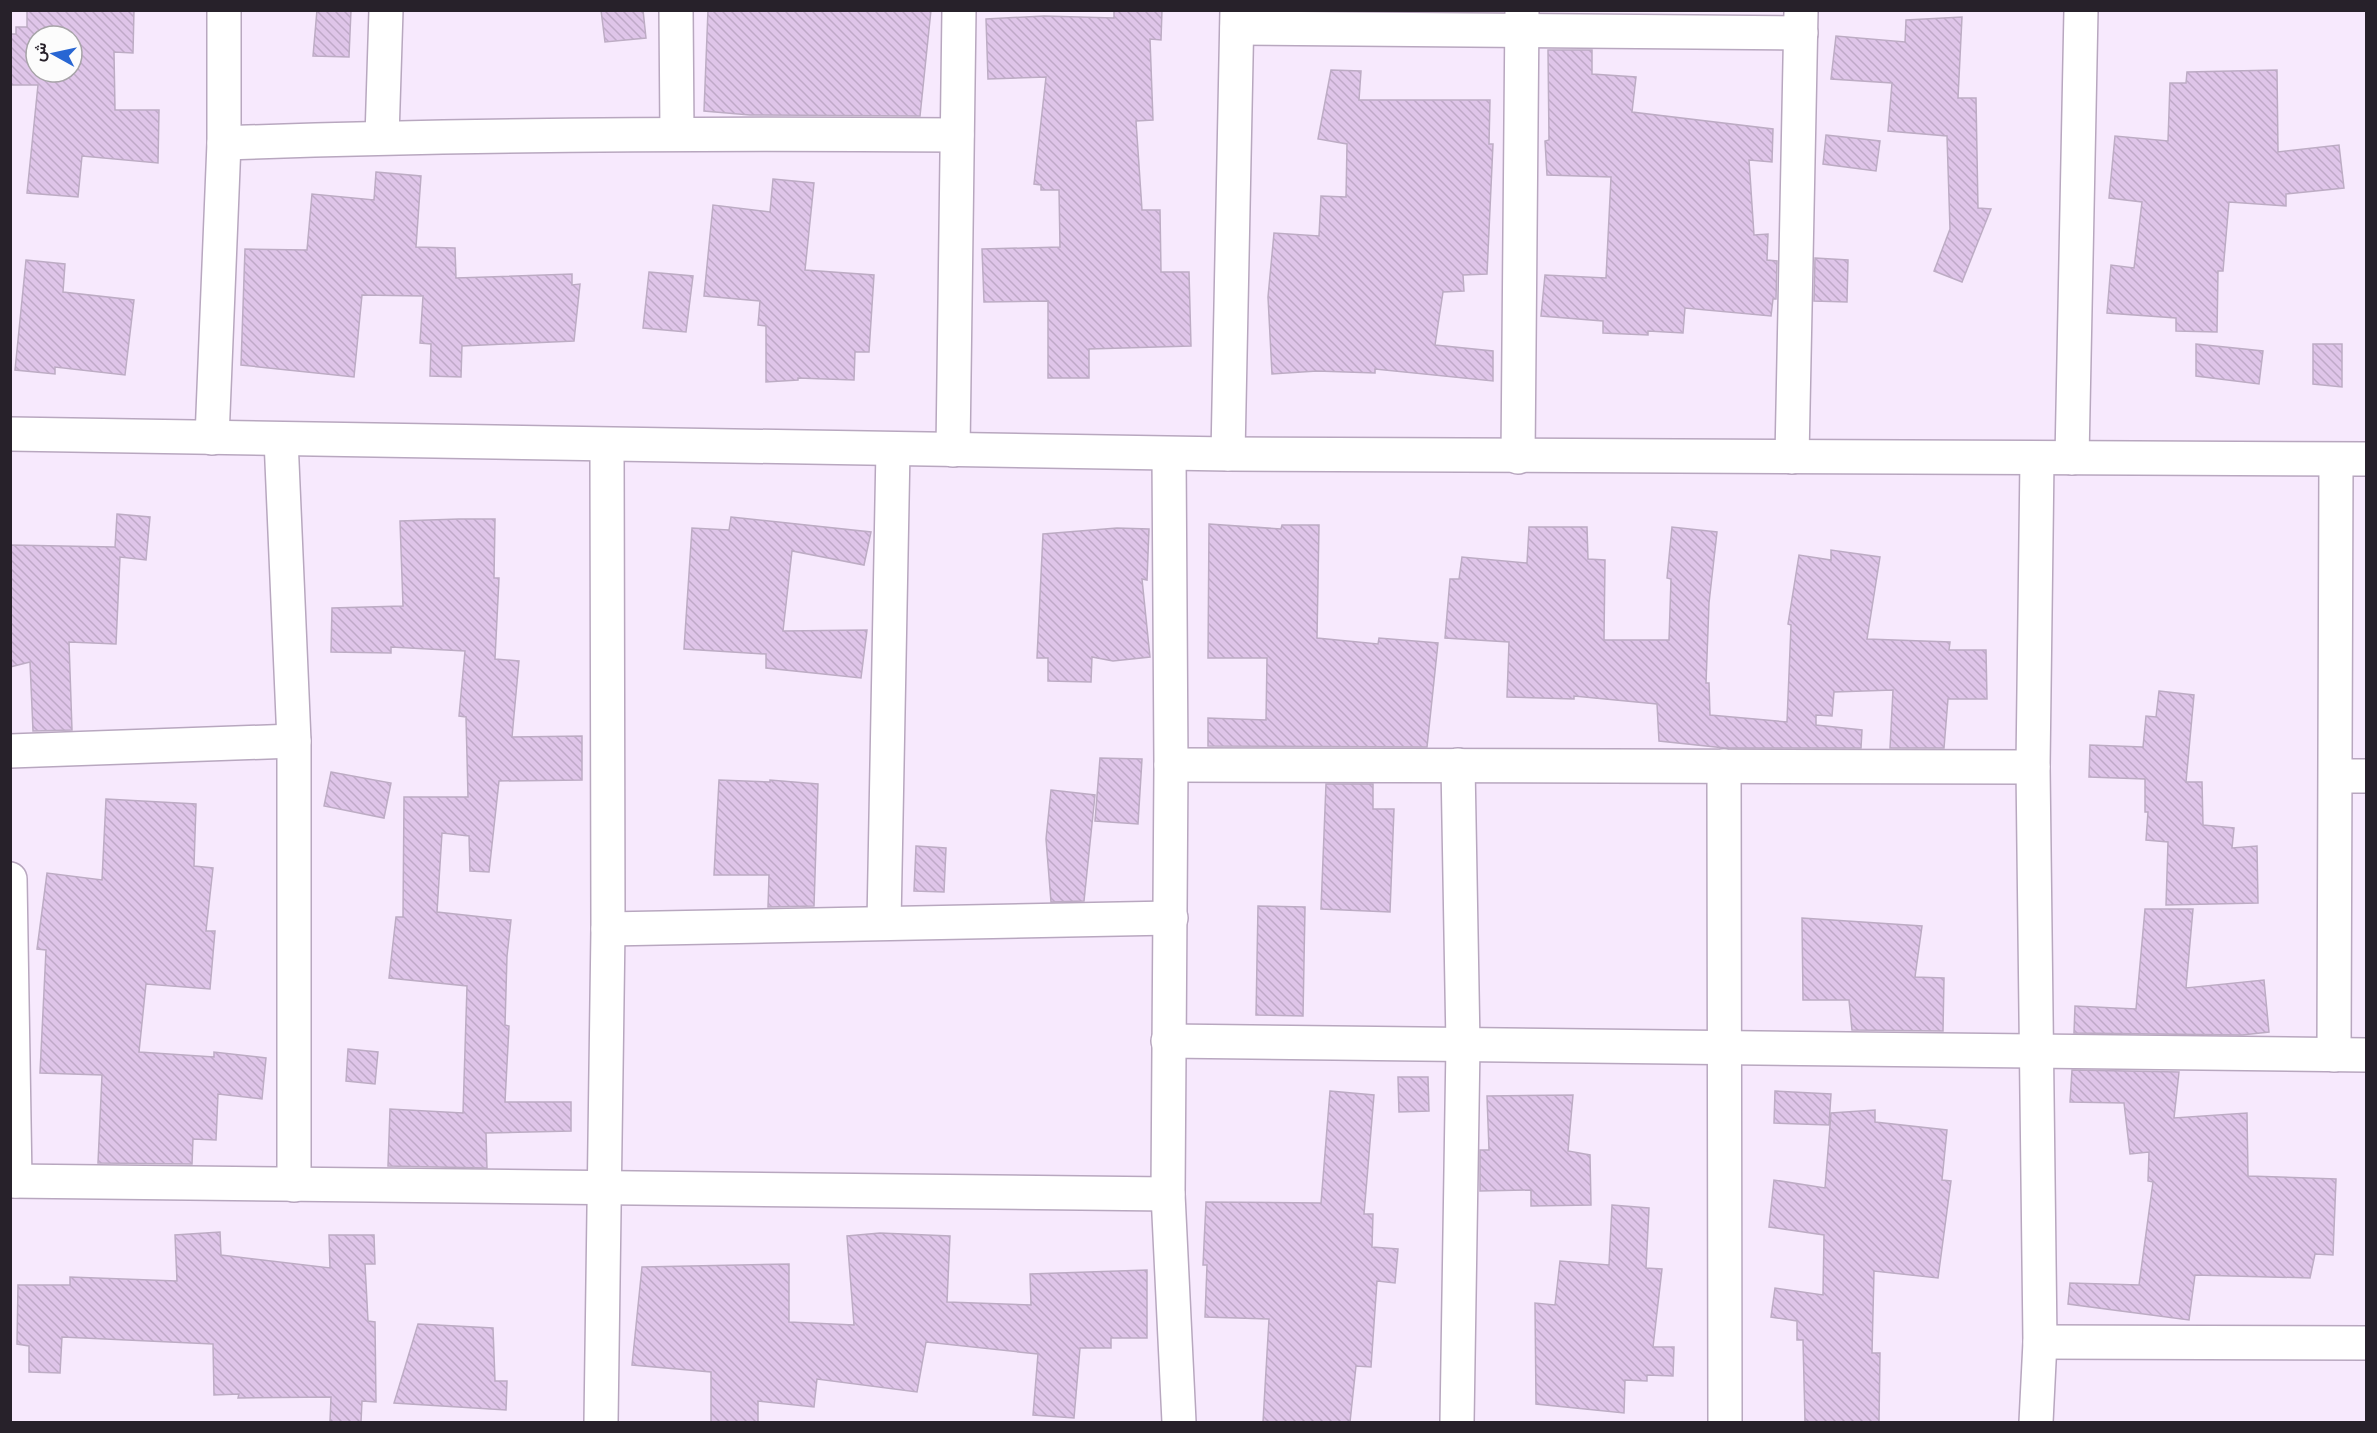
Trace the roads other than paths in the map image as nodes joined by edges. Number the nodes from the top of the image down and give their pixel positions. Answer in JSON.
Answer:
{"nodes":[{"id":1,"x":224,"y":10,"type":"edge"},
{"id":2,"x":386,"y":10,"type":"edge"},
{"id":3,"x":676,"y":10,"type":"edge"},
{"id":4,"x":959,"y":10,"type":"edge"},
{"id":5,"x":2081,"y":10,"type":"edge"},
{"id":6,"x":1237,"y":20,"type":"edge"},
{"id":7,"x":1522,"y":20,"type":"edge"},
{"id":8,"x":1801,"y":22,"type":"edge"},
{"id":9,"x":677,"y":133,"type":"junction"},
{"id":10,"x":957,"y":135,"type":"junction"},
{"id":11,"x":382,"y":137,"type":"junction"},
{"id":12,"x":224,"y":143,"type":"junction"},
{"id":13,"x":10,"y":434,"type":"edge"},
{"id":14,"x":212,"y":438,"type":"junction"},
{"id":15,"x":281,"y":439,"type":"junction"},
{"id":16,"x":607,"y":445,"type":"junction"},
{"id":17,"x":893,"y":449,"type":"junction"},
{"id":18,"x":953,"y":450,"type":"junction"},
{"id":19,"x":1169,"y":454,"type":"junction"},
{"id":20,"x":1228,"y":454,"type":"junction"},
{"id":21,"x":1518,"y":458,"type":"junction"},
{"id":22,"x":1792,"y":458,"type":"junction"},
{"id":23,"x":2072,"y":458,"type":"junction"},
{"id":24,"x":2037,"y":460,"type":"junction"},
{"id":25,"x":2351,"y":460,"type":"edge"},
{"id":26,"x":294,"y":741,"type":"junction"},
{"id":27,"x":10,"y":751,"type":"edge"},
{"id":28,"x":1171,"y":765,"type":"junction"},
{"id":29,"x":1458,"y":765,"type":"junction"},
{"id":30,"x":1724,"y":766,"type":"junction"},
{"id":31,"x":2033,"y":767,"type":"junction"},
{"id":32,"x":2352,"y":776,"type":"edge"},
{"id":33,"x":10,"y":879,"type":"edge"},
{"id":34,"x":1170,"y":918,"type":"junction"},
{"id":35,"x":884,"y":923,"type":"junction"},
{"id":36,"x":608,"y":928,"type":"junction"},
{"id":37,"x":1168,"y":1041,"type":"junction"},
{"id":38,"x":1463,"y":1045,"type":"junction"},
{"id":39,"x":1725,"y":1047,"type":"junction"},
{"id":40,"x":2038,"y":1053,"type":"junction"},
{"id":41,"x":2334,"y":1055,"type":"junction"},
{"id":42,"x":2367,"y":1055,"type":"edge"},
{"id":43,"x":13,"y":1181,"type":"edge"},
{"id":44,"x":294,"y":1185,"type":"junction"},
{"id":45,"x":605,"y":1188,"type":"junction"},
{"id":46,"x":1168,"y":1194,"type":"junction"},
{"id":47,"x":2040,"y":1342,"type":"junction"},
{"id":48,"x":2367,"y":1343,"type":"edge"},
{"id":49,"x":601,"y":1422,"type":"edge"},
{"id":50,"x":1179,"y":1422,"type":"edge"},
{"id":51,"x":1457,"y":1422,"type":"edge"},
{"id":52,"x":1725,"y":1422,"type":"edge"},
{"id":53,"x":2036,"y":1422,"type":"edge"}],
"edges":[{"from":1,"to":12,"type":"street"},
{"from":2,"to":11,"type":"street"},
{"from":3,"to":9,"type":"street"},
{"from":4,"to":10,"type":"street"},
{"from":5,"to":23,"type":"street"},
{"from":6,"to":7,"type":"street"},
{"from":6,"to":20,"type":"street"},
{"from":7,"to":8,"type":"street"},
{"from":7,"to":21,"type":"street"},
{"from":8,"to":22,"type":"street"},
{"from":9,"to":10,"type":"street"},
{"from":9,"to":11,"type":"street"},
{"from":10,"to":18,"type":"street"},
{"from":11,"to":12,"type":"street"},
{"from":12,"to":14,"type":"street"},
{"from":13,"to":14,"type":"street"},
{"from":14,"to":15,"type":"street"},
{"from":15,"to":16,"type":"street"},
{"from":15,"to":26,"type":"street"},
{"from":16,"to":17,"type":"street"},
{"from":16,"to":36,"type":"street"},
{"from":17,"to":18,"type":"street"},
{"from":17,"to":35,"type":"street"},
{"from":18,"to":19,"type":"street"},
{"from":19,"to":20,"type":"street"},
{"from":19,"to":28,"type":"street"},
{"from":20,"to":21,"type":"street"},
{"from":21,"to":22,"type":"street"},
{"from":22,"to":24,"type":"street"},
{"from":23,"to":24,"type":"street"},
{"from":23,"to":25,"type":"street"},
{"from":24,"to":31,"type":"street"},
{"from":25,"to":32,"type":"street"},
{"from":26,"to":27,"type":"street"},
{"from":26,"to":44,"type":"street"},
{"from":28,"to":29,"type":"street"},
{"from":28,"to":34,"type":"street"},
{"from":29,"to":30,"type":"street"},
{"from":29,"to":38,"type":"street"},
{"from":30,"to":31,"type":"street"},
{"from":30,"to":39,"type":"street"},
{"from":31,"to":40,"type":"street"},
{"from":32,"to":41,"type":"street"},
{"from":33,"to":43,"type":"street"},
{"from":34,"to":35,"type":"street"},
{"from":34,"to":37,"type":"street"},
{"from":35,"to":36,"type":"street"},
{"from":36,"to":45,"type":"street"},
{"from":37,"to":38,"type":"street"},
{"from":37,"to":46,"type":"street"},
{"from":38,"to":39,"type":"street"},
{"from":38,"to":51,"type":"street"},
{"from":39,"to":40,"type":"street"},
{"from":39,"to":52,"type":"street"},
{"from":40,"to":41,"type":"street"},
{"from":40,"to":47,"type":"street"},
{"from":41,"to":42,"type":"street"},
{"from":43,"to":44,"type":"street"},
{"from":44,"to":45,"type":"street"},
{"from":45,"to":46,"type":"street"},
{"from":45,"to":49,"type":"street"},
{"from":46,"to":50,"type":"street"},
{"from":47,"to":48,"type":"street"},
{"from":47,"to":53,"type":"street"}]}
